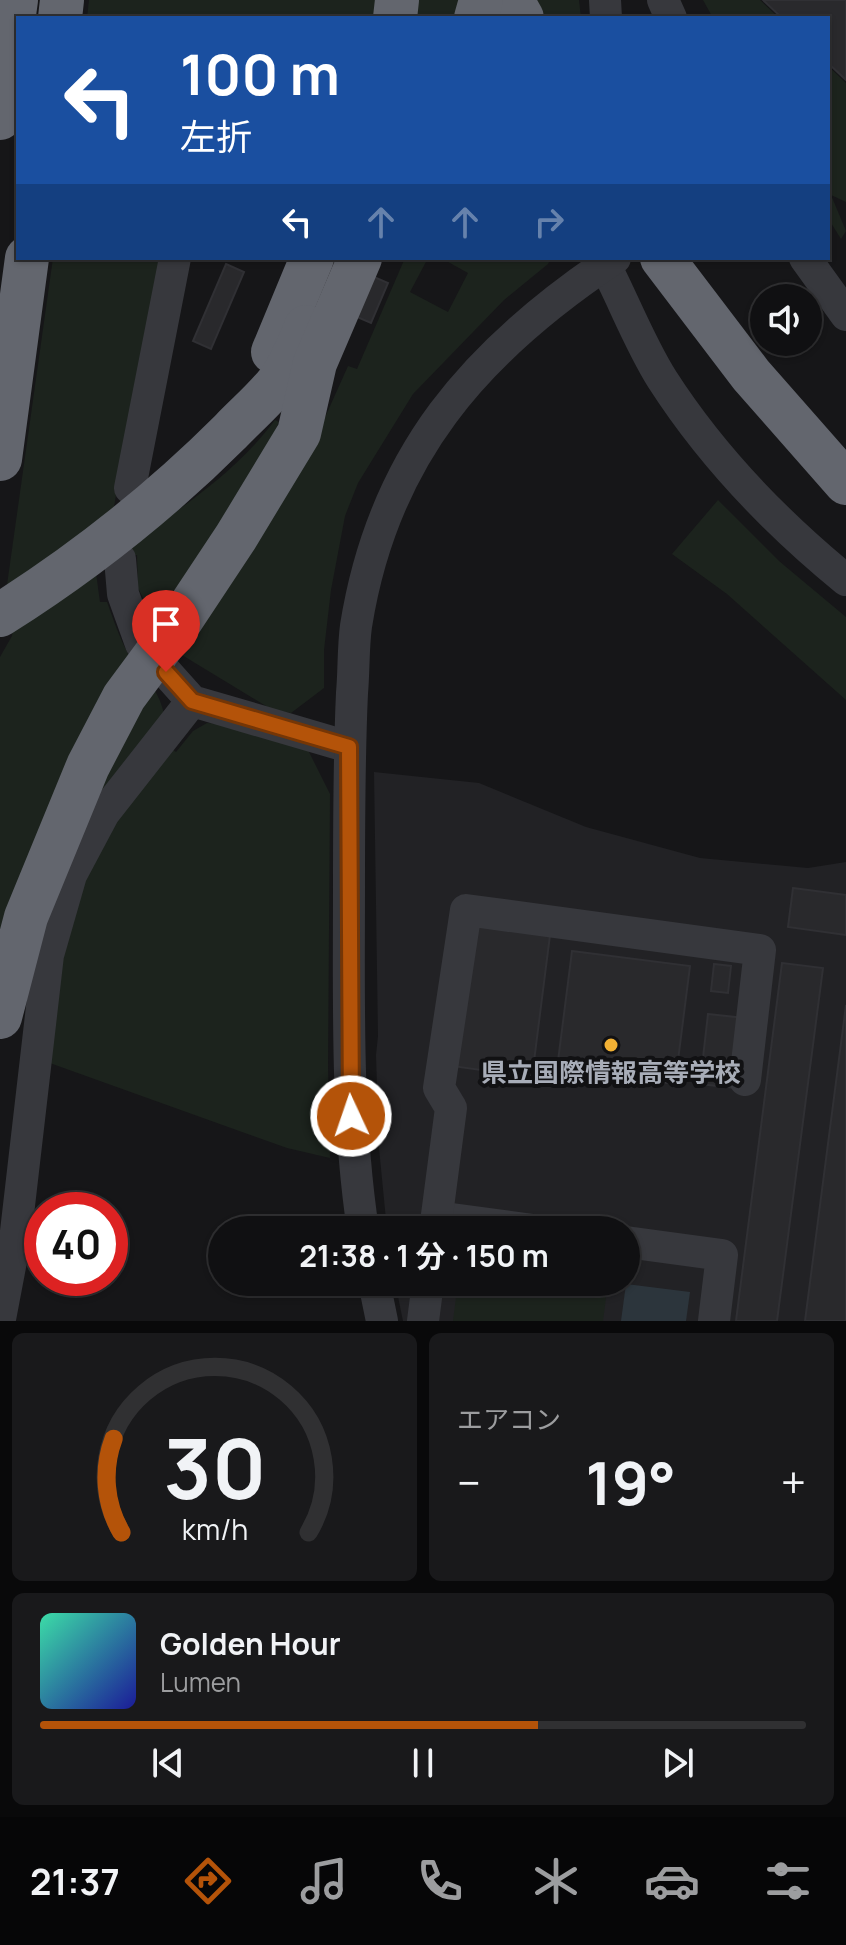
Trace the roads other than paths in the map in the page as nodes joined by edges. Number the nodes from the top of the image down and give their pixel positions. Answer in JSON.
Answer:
{"nodes":[{"id":1,"x":16,"y":0,"type":"edge"},
{"id":2,"x":0,"y":118,"type":"edge"},
{"id":3,"x":27,"y":260,"type":"edge"},
{"id":4,"x":175,"y":260,"type":"edge"},
{"id":5,"x":311,"y":260,"type":"edge"},
{"id":6,"x":334,"y":260,"type":"edge"},
{"id":7,"x":359,"y":260,"type":"edge"},
{"id":8,"x":382,"y":260,"type":"edge"},
{"id":9,"x":608,"y":260,"type":"edge"},
{"id":10,"x":664,"y":260,"type":"edge"},
{"id":11,"x":806,"y":260,"type":"edge"},
{"id":12,"x":846,"y":315,"type":"edge"},
{"id":13,"x":243,"y":419,"type":"junction"},
{"id":14,"x":299,"y":433,"type":"junction"},
{"id":15,"x":0,"y":459,"type":"edge"},
{"id":16,"x":846,"y":483,"type":"edge"},
{"id":17,"x":130,"y":488,"type":"dead end"},
{"id":18,"x":120,"y":559,"type":"dead end"},
{"id":19,"x":846,"y":580,"type":"edge"},
{"id":20,"x":0,"y":615,"type":"edge"},
{"id":21,"x":141,"y":644,"type":"dead end"},
{"id":22,"x":166,"y":672,"type":"dead end"},
{"id":23,"x":192,"y":701,"type":"junction"},
{"id":24,"x":349,"y":747,"type":"junction"},
{"id":25,"x":0,"y":1017,"type":"edge"},
{"id":26,"x":745,"y":1080,"type":"dead end"},
{"id":27,"x":361,"y":1216,"type":"edge"},
{"id":28,"x":437,"y":1216,"type":"edge"},
{"id":29,"x":640,"y":1244,"type":"edge"},
{"id":30,"x":377,"y":1296,"type":"edge"},
{"id":31,"x":426,"y":1296,"type":"edge"},
{"id":32,"x":0,"y":1319,"type":"edge"},
{"id":33,"x":382,"y":1321,"type":"edge"},
{"id":34,"x":423,"y":1321,"type":"edge"},
{"id":35,"x":714,"y":1321,"type":"edge"}],
"edges":[{"from":1,"to":2,"type":"highway"},
{"from":3,"to":15,"type":"highway"},
{"from":4,"to":17,"type":"street"},
{"from":5,"to":13,"type":"highway"},
{"from":6,"to":13,"type":"highway"},
{"from":7,"to":14,"type":"highway"},
{"from":8,"to":14,"type":"highway"},
{"from":9,"to":19,"type":"street"},
{"from":9,"to":24,"type":"street"},
{"from":10,"to":16,"type":"highway"},
{"from":11,"to":12,"type":"street"},
{"from":13,"to":20,"type":"highway"},
{"from":14,"to":25,"type":"highway"},
{"from":18,"to":21,"type":"street"},
{"from":22,"to":23,"type":"street"},
{"from":23,"to":24,"type":"street"},
{"from":23,"to":32,"type":"street"},
{"from":24,"to":27,"type":"street"},
{"from":26,"to":28,"type":"street"},
{"from":29,"to":35,"type":"street"},
{"from":30,"to":33,"type":"street"},
{"from":31,"to":34,"type":"street"}]}
